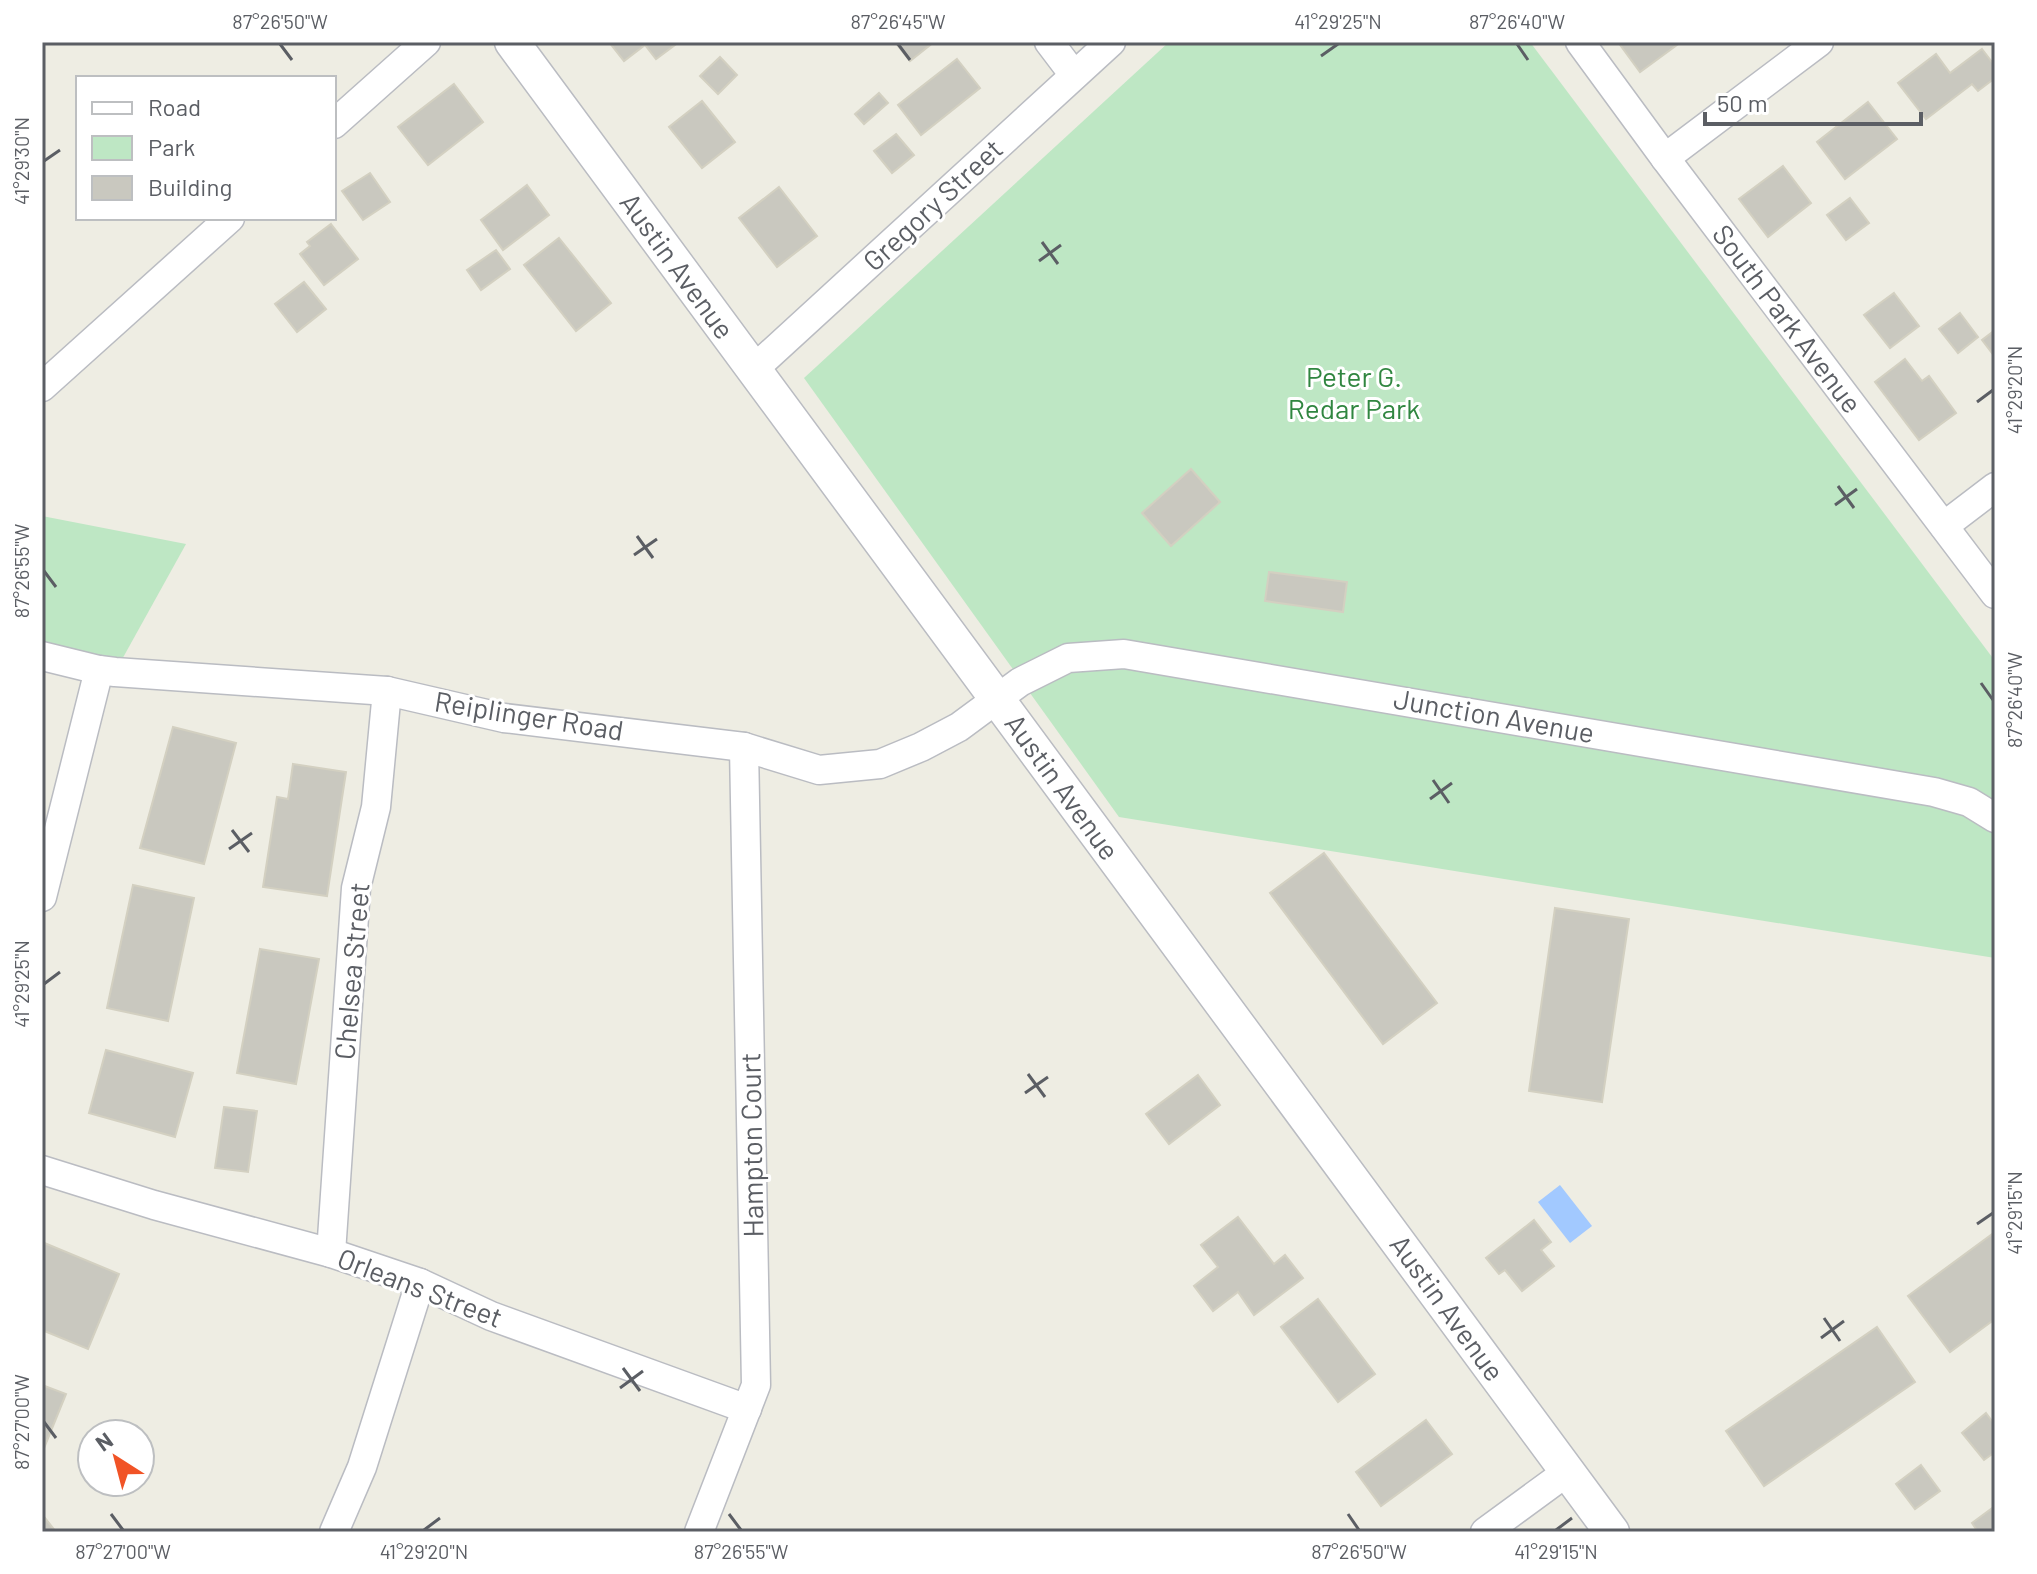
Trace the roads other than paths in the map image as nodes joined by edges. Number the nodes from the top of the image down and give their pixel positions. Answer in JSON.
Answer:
{"nodes":[{"id":1,"x":426,"y":42,"type":"edge"},
{"id":2,"x":512,"y":42,"type":"edge"},
{"id":3,"x":1049,"y":42,"type":"edge"},
{"id":4,"x":1111,"y":42,"type":"edge"},
{"id":5,"x":1580,"y":42,"type":"edge"},
{"id":6,"x":1819,"y":42,"type":"edge"},
{"id":7,"x":1074,"y":75,"type":"junction"},
{"id":8,"x":336,"y":122,"type":"edge"},
{"id":9,"x":1665,"y":158,"type":"junction"},
{"id":10,"x":228,"y":220,"type":"edge"},
{"id":11,"x":754,"y":369,"type":"junction"},
{"id":12,"x":42,"y":387,"type":"edge"},
{"id":13,"x":1995,"y":487,"type":"edge"},
{"id":14,"x":1944,"y":526,"type":"junction"},
{"id":15,"x":1995,"y":594,"type":"edge"},
{"id":16,"x":42,"y":656,"type":"edge"},
{"id":17,"x":99,"y":670,"type":"junction"},
{"id":18,"x":387,"y":691,"type":"junction"},
{"id":19,"x":998,"y":700,"type":"junction"},
{"id":20,"x":744,"y":747,"type":"junction"},
{"id":21,"x":1995,"y":818,"type":"edge"},
{"id":22,"x":42,"y":897,"type":"edge"},
{"id":23,"x":42,"y":1170,"type":"edge"},
{"id":24,"x":331,"y":1253,"type":"junction"},
{"id":25,"x":420,"y":1283,"type":"junction"},
{"id":26,"x":747,"y":1409,"type":"junction"},
{"id":27,"x":1567,"y":1472,"type":"junction"},
{"id":28,"x":334,"y":1532,"type":"edge"},
{"id":29,"x":699,"y":1532,"type":"edge"},
{"id":30,"x":1485,"y":1532,"type":"edge"},
{"id":31,"x":1612,"y":1532,"type":"edge"}],
"edges":[{"from":1,"to":8,"type":"street"},
{"from":2,"to":11,"type":"street","name":"Austin Avenue"},
{"from":3,"to":7,"type":"street"},
{"from":4,"to":7,"type":"street","name":"Gregory Street"},
{"from":5,"to":9,"type":"street","name":"South Park Avenue"},
{"from":6,"to":9,"type":"street"},
{"from":7,"to":11,"type":"street","name":"Gregory Street"},
{"from":9,"to":14,"type":"street","name":"South Park Avenue"},
{"from":10,"to":12,"type":"street"},
{"from":11,"to":19,"type":"street","name":"Austin Avenue"},
{"from":13,"to":14,"type":"street"},
{"from":14,"to":15,"type":"street","name":"South Park Avenue"},
{"from":16,"to":17,"type":"street","name":"Reiplinger Road"},
{"from":17,"to":18,"type":"street","name":"Reiplinger Road"},
{"from":17,"to":22,"type":"street"},
{"from":18,"to":20,"type":"street","name":"Reiplinger Road"},
{"from":18,"to":24,"type":"street","name":"Chelsea Street"},
{"from":19,"to":20,"type":"street","name":"Reiplinger Road"},
{"from":19,"to":21,"type":"street","name":"Junction Avenue"},
{"from":19,"to":27,"type":"street","name":"Austin Avenue"},
{"from":20,"to":26,"type":"street","name":"Hampton Court"},
{"from":23,"to":24,"type":"street","name":"Orleans Street"},
{"from":24,"to":25,"type":"street","name":"Orleans Street"},
{"from":25,"to":26,"type":"street","name":"Orleans Street"},
{"from":25,"to":28,"type":"street"},
{"from":26,"to":29,"type":"street","name":"Hampton Court"},
{"from":27,"to":30,"type":"street"},
{"from":27,"to":31,"type":"street","name":"Austin Avenue"}]}
